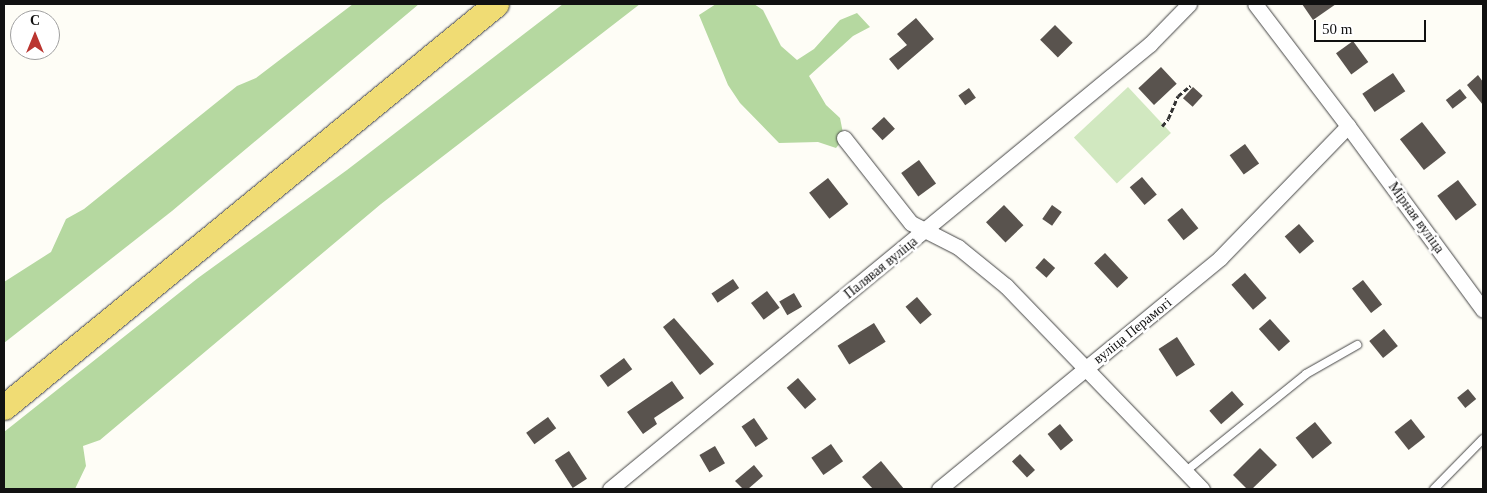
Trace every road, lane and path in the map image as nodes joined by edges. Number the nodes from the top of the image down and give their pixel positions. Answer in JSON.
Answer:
{"nodes":[{"id":1,"x":496,"y":4,"type":"edge"},
{"id":2,"x":1190,"y":4,"type":"edge"},
{"id":3,"x":1255,"y":4,"type":"edge"},
{"id":4,"x":1190,"y":86,"type":"dead end"},
{"id":5,"x":1162,"y":126,"type":"dead end"},
{"id":6,"x":1348,"y":126,"type":"junction"},
{"id":7,"x":844,"y":138,"type":"dead end"},
{"id":8,"x":927,"y":231,"type":"junction"},
{"id":9,"x":1483,"y":310,"type":"edge"},
{"id":10,"x":1357,"y":345,"type":"dead end"},
{"id":11,"x":1086,"y":369,"type":"junction"},
{"id":12,"x":4,"y":407,"type":"edge"},
{"id":13,"x":1483,"y":439,"type":"edge"},
{"id":14,"x":1186,"y":472,"type":"junction"},
{"id":15,"x":610,"y":489,"type":"edge"},
{"id":16,"x":939,"y":489,"type":"edge"},
{"id":17,"x":1202,"y":489,"type":"edge"},
{"id":18,"x":1434,"y":489,"type":"edge"}],
"edges":[{"from":1,"to":12,"type":"main road"},
{"from":2,"to":8,"type":"street","name":"Палявая вуліца"},
{"from":3,"to":6,"type":"street","name":"Мірная вуліца"},
{"from":4,"to":5,"type":"path"},
{"from":6,"to":9,"type":"street","name":"Мірная вуліца"},
{"from":6,"to":11,"type":"street","name":"вуліца Перамогі"},
{"from":7,"to":8,"type":"street"},
{"from":8,"to":11,"type":"street"},
{"from":8,"to":15,"type":"street","name":"Палявая вуліца"},
{"from":10,"to":14,"type":"lane"},
{"from":11,"to":14,"type":"street"},
{"from":11,"to":16,"type":"street","name":"вуліца Перамогі"},
{"from":13,"to":18,"type":"lane"},
{"from":14,"to":17,"type":"street"}]}
